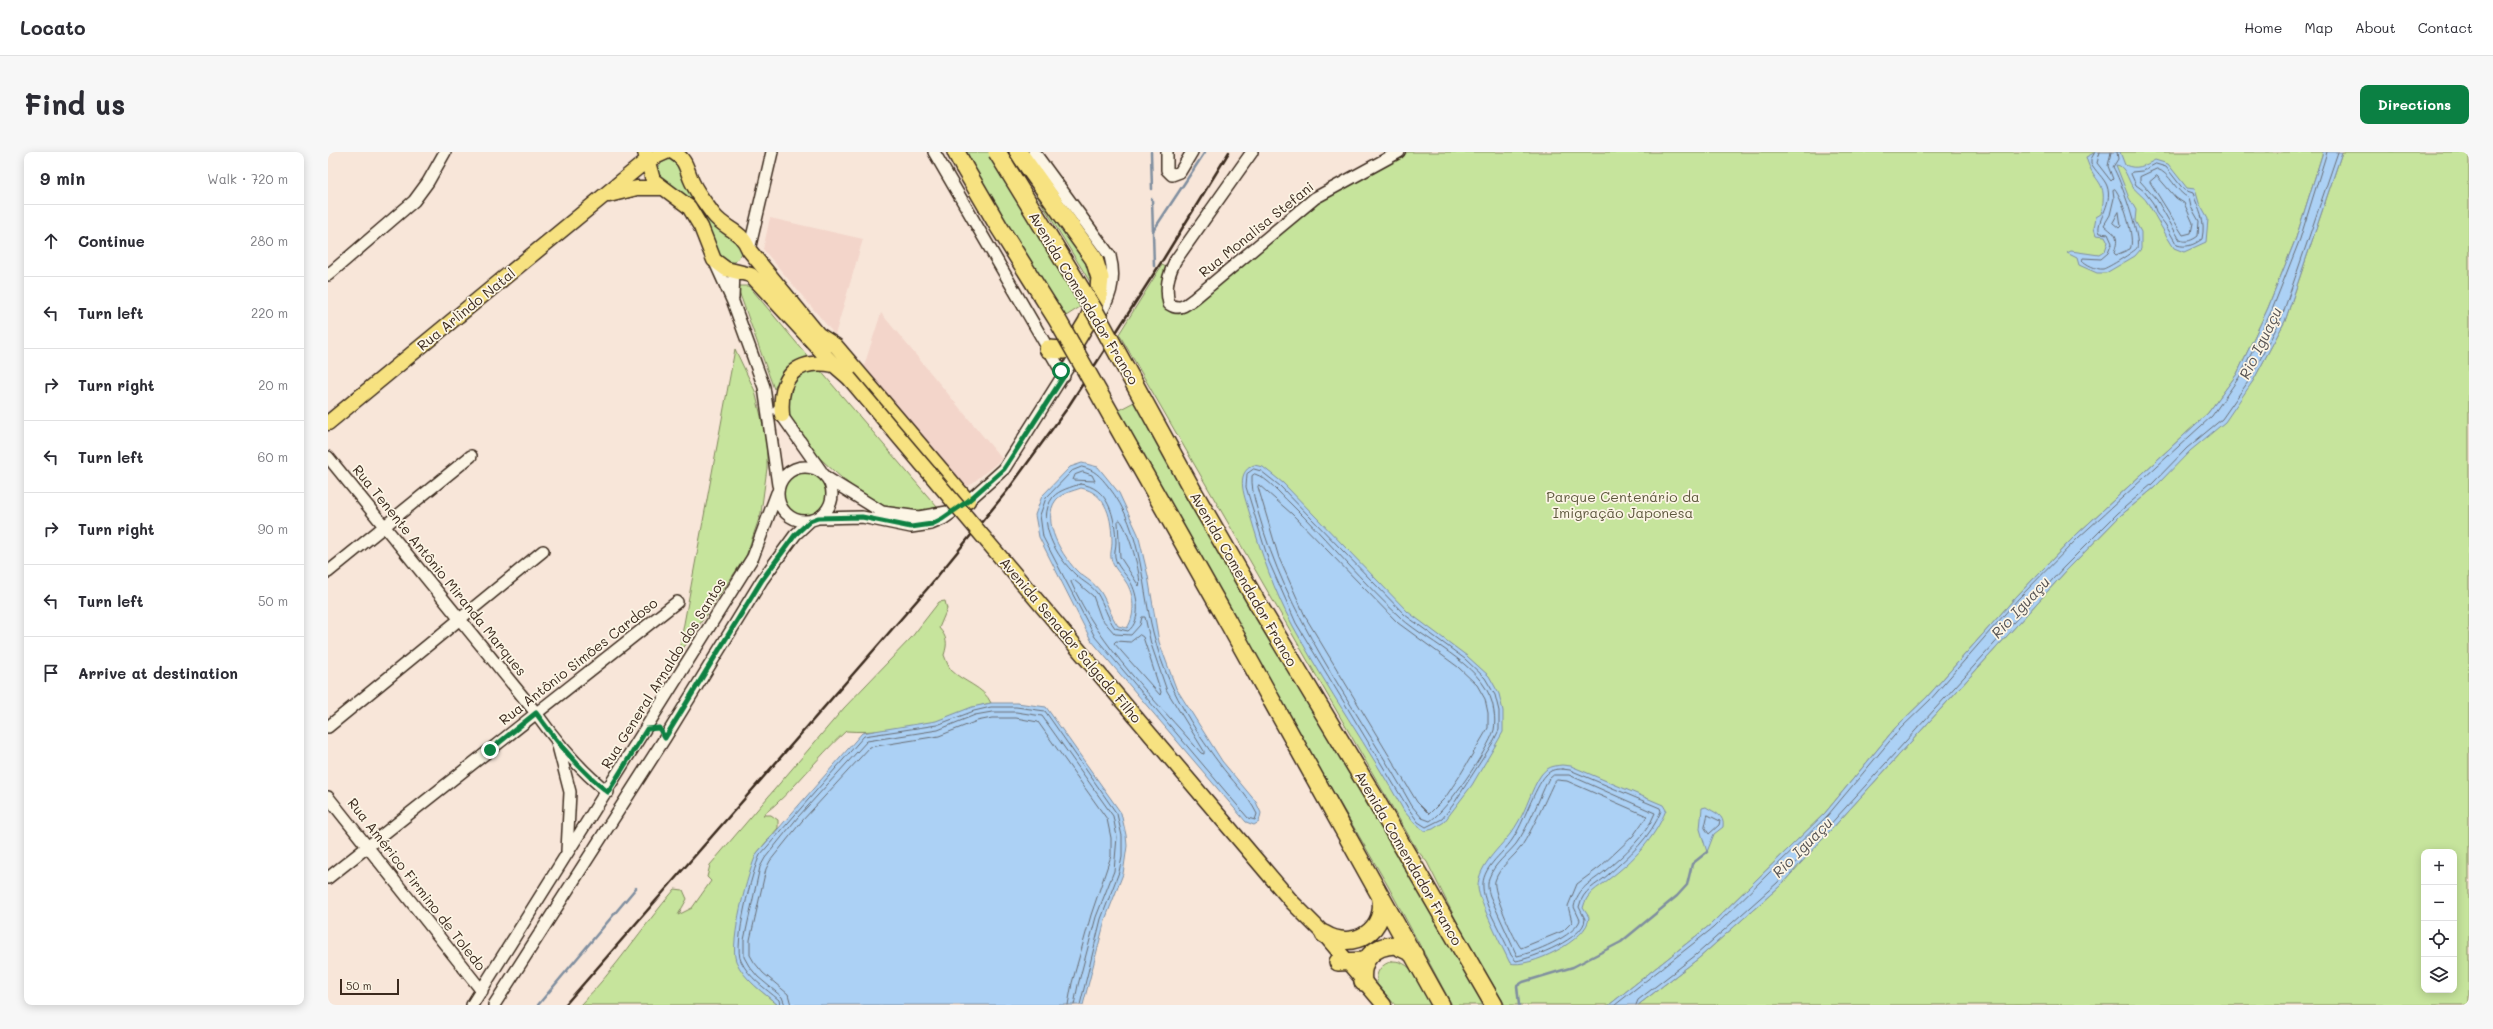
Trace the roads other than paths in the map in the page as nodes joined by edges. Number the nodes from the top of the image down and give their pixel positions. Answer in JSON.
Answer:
{"nodes":[{"id":1,"x":445,"y":152,"type":"edge"},
{"id":2,"x":666,"y":152,"type":"edge"},
{"id":3,"x":673,"y":152,"type":"edge"},
{"id":4,"x":690,"y":152,"type":"edge"},
{"id":5,"x":772,"y":152,"type":"edge"},
{"id":6,"x":934,"y":152,"type":"edge"},
{"id":7,"x":956,"y":152,"type":"edge"},
{"id":8,"x":997,"y":152,"type":"edge"},
{"id":9,"x":1018,"y":152,"type":"edge"},
{"id":10,"x":1034,"y":152,"type":"edge"},
{"id":11,"x":1167,"y":152,"type":"edge"},
{"id":12,"x":1192,"y":152,"type":"edge"},
{"id":13,"x":1252,"y":152,"type":"edge"},
{"id":14,"x":1399,"y":152,"type":"edge"},
{"id":15,"x":645,"y":156,"type":"edge"},
{"id":16,"x":688,"y":167,"type":"junction"},
{"id":17,"x":661,"y":188,"type":"junction"},
{"id":18,"x":605,"y":196,"type":"junction"},
{"id":19,"x":749,"y":250,"type":"junction"},
{"id":20,"x":714,"y":260,"type":"junction"},
{"id":21,"x":734,"y":270,"type":"junction"},
{"id":22,"x":328,"y":275,"type":"edge"},
{"id":23,"x":733,"y":302,"type":"junction"},
{"id":24,"x":819,"y":335,"type":"junction"},
{"id":25,"x":1051,"y":354,"type":"junction"},
{"id":26,"x":1071,"y":363,"type":"junction"},
{"id":27,"x":834,"y":365,"type":"junction"},
{"id":28,"x":1064,"y":376,"type":"junction"},
{"id":29,"x":849,"y":378,"type":"junction"},
{"id":30,"x":764,"y":387,"type":"junction"},
{"id":31,"x":782,"y":415,"type":"junction"},
{"id":32,"x":328,"y":423,"type":"edge"},
{"id":33,"x":471,"y":456,"type":"dead end"},
{"id":34,"x":328,"y":457,"type":"edge"},
{"id":35,"x":824,"y":475,"type":"junction"},
{"id":36,"x":778,"y":489,"type":"junction"},
{"id":37,"x":968,"y":501,"type":"junction"},
{"id":38,"x":950,"y":512,"type":"junction"},
{"id":39,"x":814,"y":520,"type":"junction"},
{"id":40,"x":384,"y":526,"type":"junction"},
{"id":41,"x":544,"y":551,"type":"dead end"},
{"id":42,"x":328,"y":572,"type":"edge"},
{"id":43,"x":677,"y":602,"type":"dead end"},
{"id":44,"x":460,"y":619,"type":"junction"},
{"id":45,"x":536,"y":713,"type":"junction"},
{"id":46,"x":328,"y":727,"type":"edge"},
{"id":47,"x":647,"y":729,"type":"junction"},
{"id":48,"x":665,"y":738,"type":"junction"},
{"id":49,"x":557,"y":741,"type":"junction"},
{"id":50,"x":608,"y":792,"type":"junction"},
{"id":51,"x":328,"y":796,"type":"edge"},
{"id":52,"x":368,"y":846,"type":"junction"},
{"id":53,"x":567,"y":853,"type":"junction"},
{"id":54,"x":328,"y":878,"type":"edge"},
{"id":55,"x":1378,"y":889,"type":"junction"},
{"id":56,"x":1292,"y":902,"type":"junction"},
{"id":57,"x":528,"y":917,"type":"junction"},
{"id":58,"x":545,"y":928,"type":"junction"},
{"id":59,"x":1324,"y":934,"type":"junction"},
{"id":60,"x":1414,"y":954,"type":"junction"},
{"id":61,"x":1365,"y":961,"type":"junction"},
{"id":62,"x":1343,"y":963,"type":"junction"},
{"id":63,"x":1363,"y":982,"type":"junction"},
{"id":64,"x":482,"y":991,"type":"junction"},
{"id":65,"x":472,"y":1005,"type":"edge"},
{"id":66,"x":494,"y":1005,"type":"edge"},
{"id":67,"x":1380,"y":1005,"type":"edge"},
{"id":68,"x":1384,"y":1005,"type":"edge"},
{"id":69,"x":1441,"y":1005,"type":"edge"},
{"id":70,"x":1494,"y":1005,"type":"edge"}],
"edges":[{"from":1,"to":22,"type":"street"},
{"from":2,"to":15,"type":"main road","name":"Rua Arlindo Natal"},
{"from":3,"to":16,"type":"main road","name":"Avenida Senador Salgado Filho"},
{"from":4,"to":16,"type":"main road"},
{"from":5,"to":19,"type":"street"},
{"from":6,"to":25,"type":"street"},
{"from":7,"to":55,"type":"highway","bridge":true},
{"from":8,"to":70,"type":"highway","name":"Avenida Comendador Franco","bridge":true},
{"from":9,"to":25,"type":"highway"},
{"from":10,"to":26,"type":"street"},
{"from":11,"to":12,"type":"street"},
{"from":13,"to":14,"type":"street","name":"Rua Monalisa Stefani"},
{"from":15,"to":17,"type":"main road"},
{"from":15,"to":18,"type":"main road","name":"Rua Arlindo Natal"},
{"from":16,"to":19,"type":"main road","name":"Avenida Senador Salgado Filho"},
{"from":17,"to":18,"type":"main road","name":"Rua Arlindo Natal"},
{"from":17,"to":20,"type":"main road"},
{"from":18,"to":32,"type":"main road","name":"Rua Arlindo Natal"},
{"from":19,"to":21,"type":"main road"},
{"from":19,"to":24,"type":"main road","name":"Avenida Senador Salgado Filho"},
{"from":20,"to":21,"type":"main road","name":"Avenida Senador Salgado Filho"},
{"from":20,"to":23,"type":"street"},
{"from":21,"to":23,"type":"street"},
{"from":21,"to":27,"type":"main road","name":"Avenida Senador Salgado Filho"},
{"from":23,"to":30,"type":"street"},
{"from":24,"to":29,"type":"main road","name":"Avenida Senador Salgado Filho"},
{"from":24,"to":37,"type":"main road"},
{"from":25,"to":26,"type":"street"},
{"from":25,"to":28,"type":"street"},
{"from":26,"to":28,"type":"street"},
{"from":27,"to":29,"type":"main road","name":"Avenida Senador Salgado Filho"},
{"from":27,"to":31,"type":"main road"},
{"from":28,"to":37,"type":"street"},
{"from":29,"to":56,"type":"main road","name":"Avenida Senador Salgado Filho","bridge":true},
{"from":30,"to":31,"type":"street"},
{"from":30,"to":36,"type":"street"},
{"from":31,"to":35,"type":"street"},
{"from":33,"to":40,"type":"street"},
{"from":34,"to":40,"type":"street","name":"Rua Tenente Antônio Miranda Marques"},
{"from":35,"to":36,"type":"street"},
{"from":35,"to":38,"type":"street"},
{"from":35,"to":39,"type":"street"},
{"from":36,"to":39,"type":"street"},
{"from":36,"to":47,"type":"street","name":"Rua General Arnaldo dos Santos"},
{"from":37,"to":38,"type":"street"},
{"from":38,"to":39,"type":"street"},
{"from":39,"to":48,"type":"street"},
{"from":40,"to":42,"type":"street"},
{"from":40,"to":44,"type":"street","name":"Rua Tenente Antônio Miranda Marques"},
{"from":41,"to":44,"type":"street"},
{"from":43,"to":45,"type":"street","name":"Rua Antônio Simões Cardoso"},
{"from":44,"to":45,"type":"street","name":"Rua Tenente Antônio Miranda Marques"},
{"from":44,"to":46,"type":"street"},
{"from":45,"to":49,"type":"street","name":"Rua Tenente Antônio Miranda Marques"},
{"from":45,"to":52,"type":"street","name":"Rua Antônio Simões Cardoso"},
{"from":47,"to":48,"type":"street"},
{"from":47,"to":50,"type":"street","name":"Rua General Arnaldo dos Santos"},
{"from":48,"to":58,"type":"street"},
{"from":49,"to":50,"type":"street","name":"Rua Tenente Antônio Miranda Marques"},
{"from":49,"to":53,"type":"street","name":"Rua Tenente Antônio Miranda Marques"},
{"from":50,"to":53,"type":"street","name":"Rua General Arnaldo dos Santos"},
{"from":51,"to":52,"type":"street","name":"Rua Américo Firmino de Toledo"},
{"from":52,"to":54,"type":"street","name":"Rua Antônio Simões Cardoso"},
{"from":52,"to":64,"type":"street","name":"Rua Américo Firmino de Toledo"},
{"from":53,"to":57,"type":"street","name":"Rua General Arnaldo dos Santos"},
{"from":55,"to":59,"type":"highway"},
{"from":55,"to":60,"type":"highway"},
{"from":56,"to":59,"type":"main road","name":"Avenida Senador Salgado Filho"},
{"from":56,"to":62,"type":"main road","name":"Avenida Senador Salgado Filho"},
{"from":57,"to":58,"type":"street"},
{"from":57,"to":64,"type":"street","name":"Rua General Arnaldo dos Santos"},
{"from":58,"to":66,"type":"street"},
{"from":59,"to":62,"type":"main road","name":"Avenida Senador Salgado Filho"},
{"from":60,"to":61,"type":"highway"},
{"from":60,"to":69,"type":"highway"},
{"from":61,"to":62,"type":"highway"},
{"from":61,"to":63,"type":"highway"},
{"from":62,"to":63,"type":"main road","name":"Avenida Senador Salgado Filho"},
{"from":62,"to":67,"type":"main road","name":"Avenida Senador Salgado Filho"},
{"from":63,"to":68,"type":"main road","name":"Avenida Senador Salgado Filho"},
{"from":64,"to":65,"type":"street","name":"Rua General Arnaldo dos Santos"}]}
